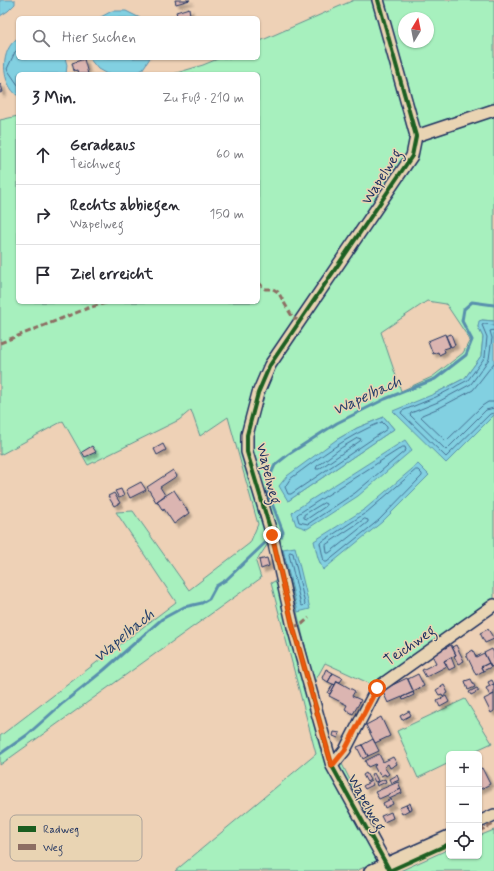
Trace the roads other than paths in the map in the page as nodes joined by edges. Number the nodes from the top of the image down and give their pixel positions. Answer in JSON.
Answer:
{"nodes":[{"id":1,"x":378,"y":0,"type":"edge"},
{"id":2,"x":494,"y":110,"type":"edge"},
{"id":3,"x":416,"y":136,"type":"junction"},
{"id":4,"x":494,"y":604,"type":"edge"},
{"id":5,"x":332,"y":766,"type":"junction"},
{"id":6,"x":494,"y":816,"type":"edge"},
{"id":7,"x":482,"y":821,"type":"edge"},
{"id":8,"x":446,"y":837,"type":"edge"},
{"id":9,"x":386,"y":864,"type":"junction"},
{"id":10,"x":370,"y":871,"type":"edge"}],
"edges":[{"from":1,"to":3,"type":"street","name":"Wapelweg"},
{"from":2,"to":3,"type":"street"},
{"from":3,"to":5,"type":"street","name":"Wapelweg"},
{"from":4,"to":5,"type":"street","name":"Teichweg"},
{"from":5,"to":9,"type":"street","name":"Wapelweg"},
{"from":6,"to":7,"type":"street"},
{"from":8,"to":9,"type":"street"},
{"from":9,"to":10,"type":"street"}]}
